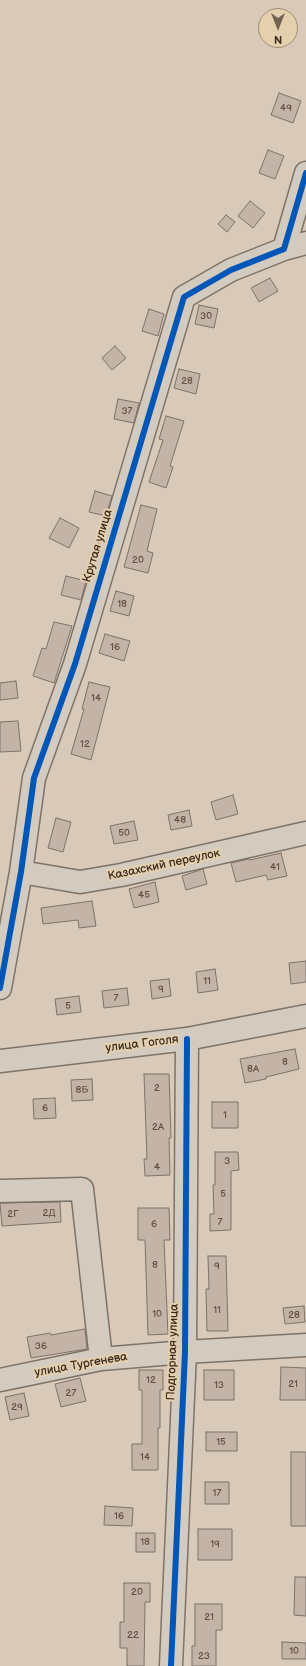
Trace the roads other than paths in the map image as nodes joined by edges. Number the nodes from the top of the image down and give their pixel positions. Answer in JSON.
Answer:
{"nodes":[{"id":1,"x":306,"y":173,"type":"edge"},
{"id":2,"x":306,"y":243,"type":"edge"},
{"id":3,"x":284,"y":249,"type":"junction"},
{"id":4,"x":306,"y":833,"type":"edge"},
{"id":5,"x":21,"y":872,"type":"junction"},
{"id":6,"x":0,"y":988,"type":"edge"},
{"id":7,"x":306,"y":1016,"type":"edge"},
{"id":8,"x":187,"y":1039,"type":"junction"},
{"id":9,"x":0,"y":1061,"type":"edge"},
{"id":10,"x":0,"y":1191,"type":"edge"},
{"id":11,"x":306,"y":1345,"type":"edge"},
{"id":12,"x":185,"y":1352,"type":"junction"},
{"id":13,"x":101,"y":1359,"type":"junction"},
{"id":14,"x":0,"y":1380,"type":"edge"},
{"id":15,"x":171,"y":1666,"type":"edge"}],
"edges":[{"from":1,"to":3,"type":"street"},
{"from":2,"to":3,"type":"street","name":"Крутая улица"},
{"from":3,"to":5,"type":"street","name":"Крутая улица"},
{"from":4,"to":5,"type":"street","name":"Казахский переулок"},
{"from":5,"to":6,"type":"street","name":"Крутая улица"},
{"from":7,"to":8,"type":"street","name":"улица Гоголя"},
{"from":8,"to":9,"type":"street","name":"улица Гоголя"},
{"from":8,"to":12,"type":"street","name":"Подгорная улица"},
{"from":10,"to":13,"type":"street"},
{"from":11,"to":12,"type":"street","name":"улица Тургенева"},
{"from":12,"to":13,"type":"street","name":"улица Тургенева"},
{"from":12,"to":15,"type":"street","name":"Подгорная улица"},
{"from":13,"to":14,"type":"street","name":"улица Тургенева"}]}
